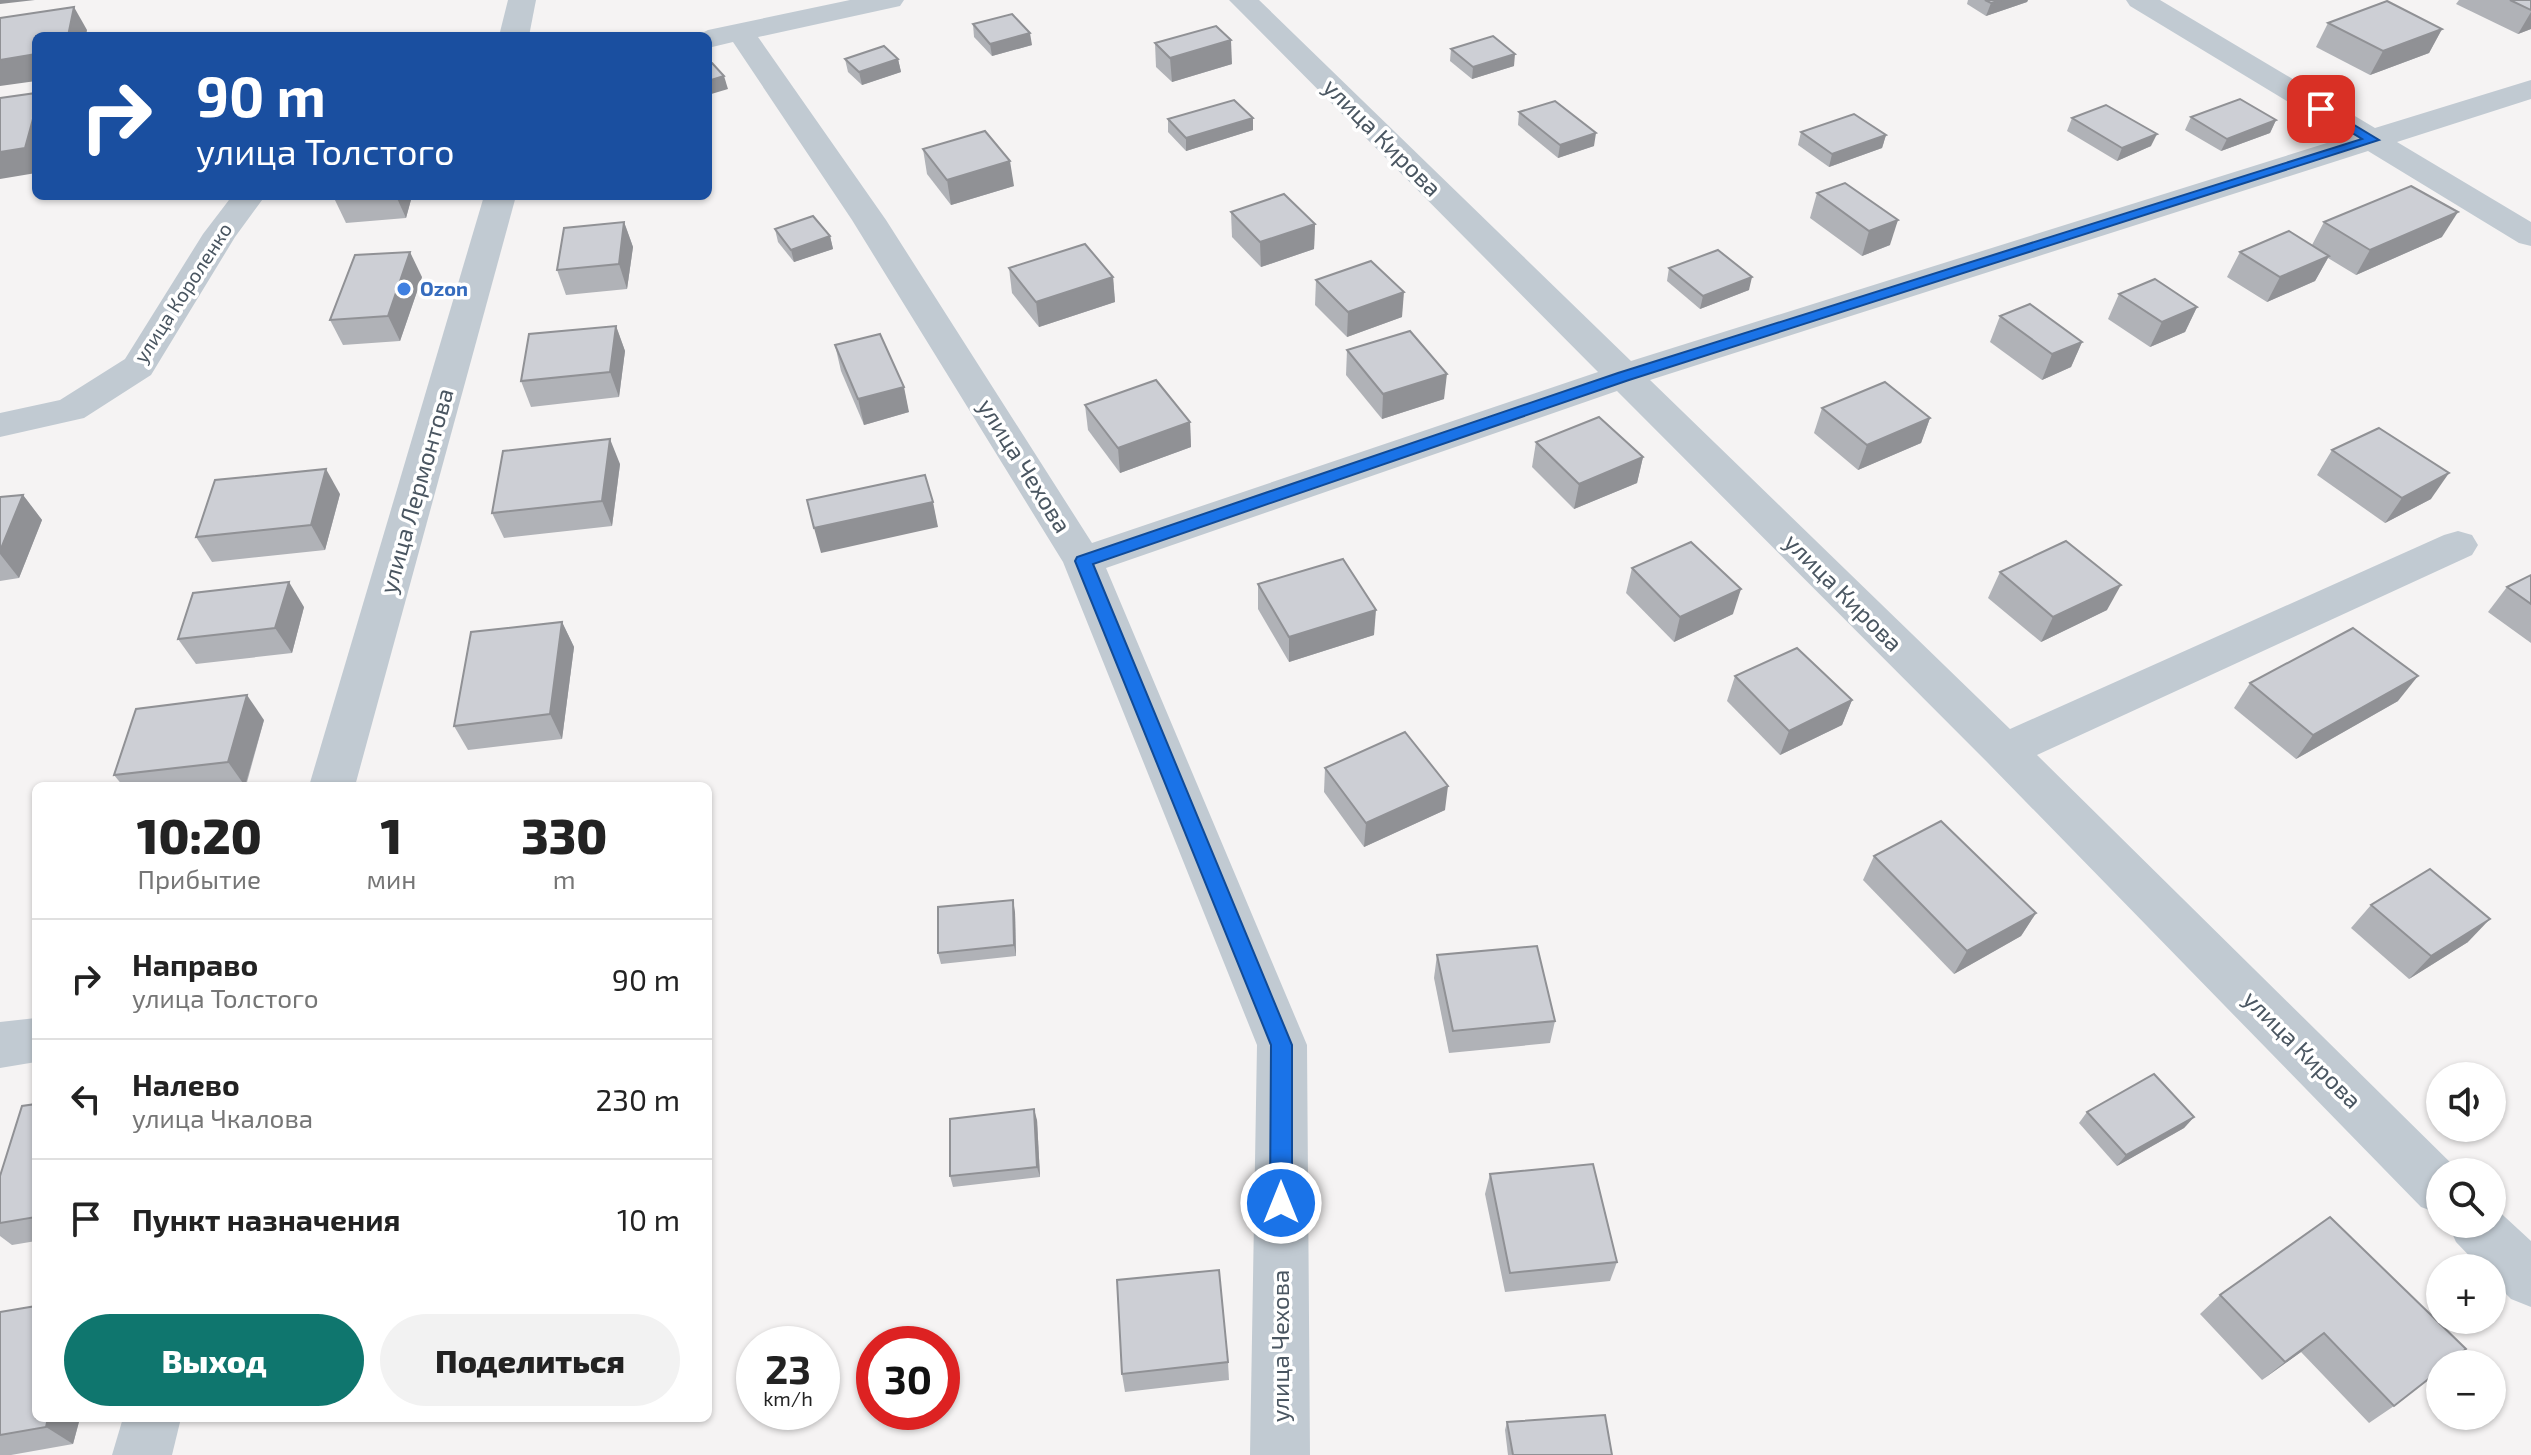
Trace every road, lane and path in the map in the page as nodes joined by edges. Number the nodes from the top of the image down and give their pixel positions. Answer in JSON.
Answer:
{"nodes":[{"id":1,"x":522,"y":0,"type":"edge"},
{"id":2,"x":890,"y":0,"type":"edge"},
{"id":3,"x":1243,"y":0,"type":"edge"},
{"id":4,"x":2140,"y":0,"type":"edge"},
{"id":5,"x":515,"y":32,"type":"edge"},
{"id":6,"x":725,"y":36,"type":"edge"},
{"id":7,"x":2531,"y":89,"type":"edge"},
{"id":8,"x":2373,"y":140,"type":"junction"},
{"id":9,"x":246,"y":200,"type":"edge"},
{"id":10,"x":499,"y":200,"type":"edge"},
{"id":11,"x":2531,"y":236,"type":"edge"},
{"id":12,"x":1623,"y":376,"type":"junction"},
{"id":13,"x":0,"y":425,"type":"edge"},
{"id":14,"x":2458,"y":545,"type":"dead end"},
{"id":15,"x":1083,"y":561,"type":"junction"},
{"id":16,"x":2004,"y":751,"type":"junction"},
{"id":17,"x":333,"y":782,"type":"edge"},
{"id":18,"x":32,"y":1041,"type":"edge"},
{"id":19,"x":0,"y":1045,"type":"edge"},
{"id":20,"x":2426,"y":1175,"type":"edge"},
{"id":21,"x":2489,"y":1238,"type":"edge"},
{"id":22,"x":2531,"y":1280,"type":"edge"},
{"id":23,"x":151,"y":1422,"type":"edge"},
{"id":24,"x":142,"y":1455,"type":"edge"},
{"id":25,"x":1280,"y":1455,"type":"edge"}],
"edges":[{"from":1,"to":5,"type":"street"},
{"from":2,"to":6,"type":"street"},
{"from":3,"to":12,"type":"street","name":"улица Кирова"},
{"from":4,"to":8,"type":"street"},
{"from":6,"to":15,"type":"street","name":"улица Чехова"},
{"from":7,"to":8,"type":"street"},
{"from":8,"to":11,"type":"street"},
{"from":8,"to":12,"type":"street"},
{"from":9,"to":13,"type":"street","name":"улица Короленко"},
{"from":10,"to":17,"type":"street","name":"улица Лермонтова"},
{"from":12,"to":15,"type":"street"},
{"from":12,"to":16,"type":"street","name":"улица Кирова"},
{"from":14,"to":16,"type":"street"},
{"from":15,"to":25,"type":"street","name":"улица Чехова"},
{"from":16,"to":20,"type":"street","name":"улица Кирова"},
{"from":18,"to":19,"type":"street"},
{"from":21,"to":22,"type":"street"},
{"from":23,"to":24,"type":"street"}]}
